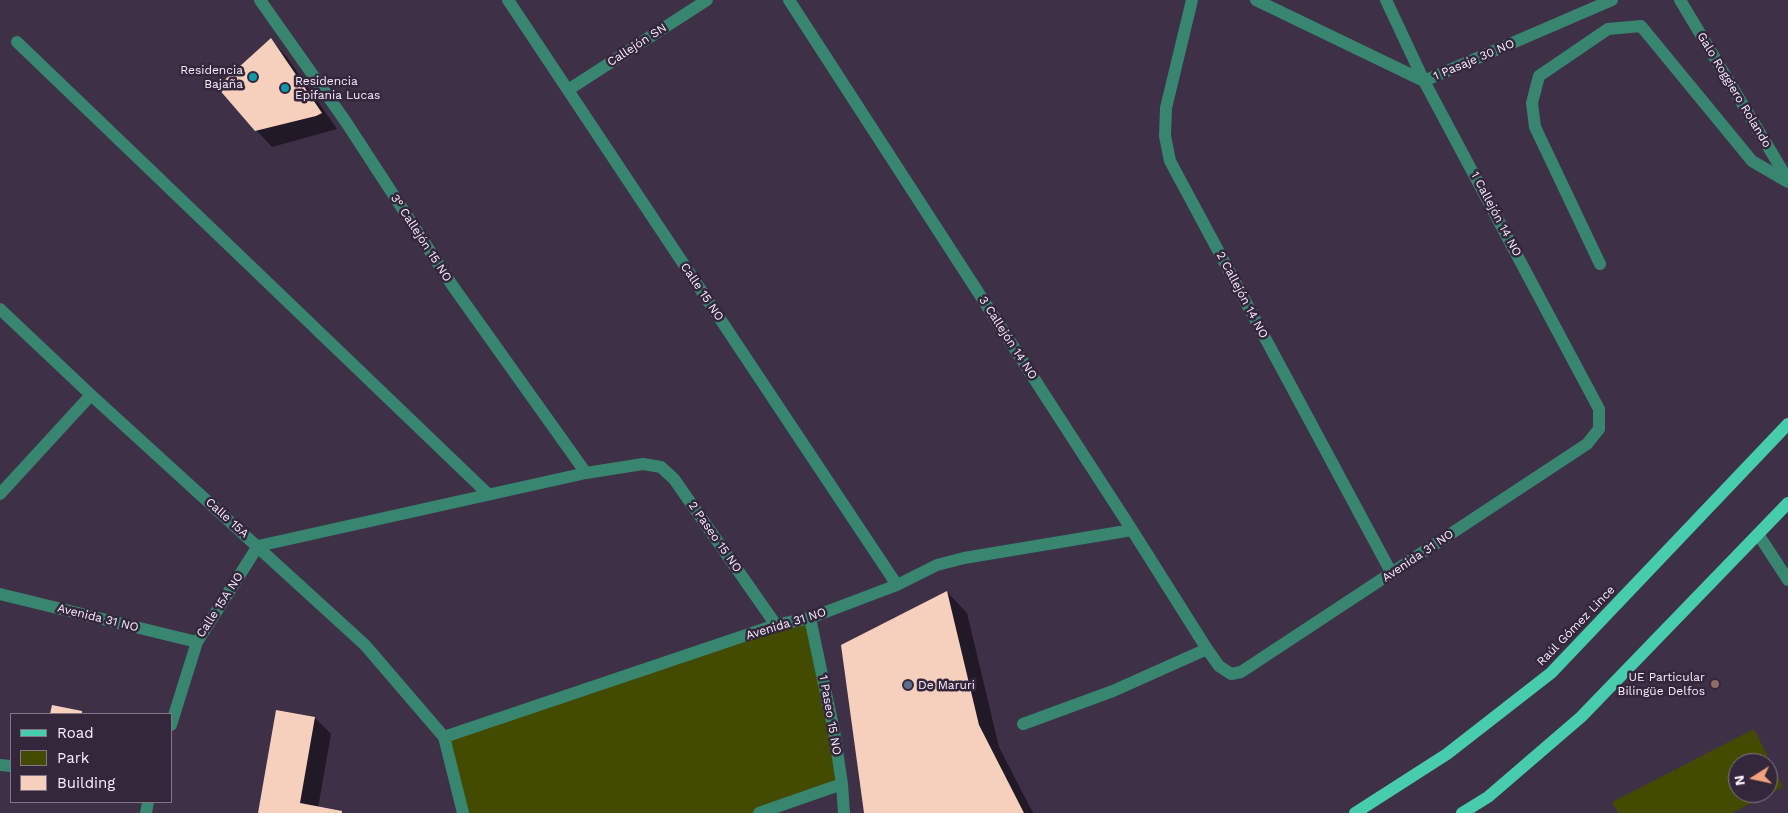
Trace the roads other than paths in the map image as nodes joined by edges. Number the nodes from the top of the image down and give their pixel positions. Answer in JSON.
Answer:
{"nodes":[{"id":1,"x":260,"y":0,"type":"edge"},
{"id":2,"x":508,"y":0,"type":"edge"},
{"id":3,"x":707,"y":0,"type":"edge"},
{"id":4,"x":789,"y":0,"type":"edge"},
{"id":5,"x":1192,"y":0,"type":"edge"},
{"id":6,"x":1256,"y":0,"type":"edge"},
{"id":7,"x":1386,"y":0,"type":"edge"},
{"id":8,"x":1612,"y":0,"type":"edge"},
{"id":9,"x":1680,"y":0,"type":"edge"},
{"id":10,"x":17,"y":42,"type":"dead end"},
{"id":11,"x":1424,"y":81,"type":"junction"},
{"id":12,"x":568,"y":90,"type":"junction"},
{"id":13,"x":1788,"y":180,"type":"edge"},
{"id":14,"x":1600,"y":264,"type":"dead end"},
{"id":15,"x":0,"y":308,"type":"edge"},
{"id":16,"x":91,"y":395,"type":"junction"},
{"id":17,"x":1788,"y":424,"type":"edge"},
{"id":18,"x":1599,"y":429,"type":"joint"},
{"id":19,"x":586,"y":473,"type":"junction"},
{"id":20,"x":0,"y":494,"type":"edge"},
{"id":21,"x":488,"y":494,"type":"junction"},
{"id":22,"x":1788,"y":503,"type":"edge"},
{"id":23,"x":1132,"y":530,"type":"junction"},
{"id":24,"x":1758,"y":534,"type":"junction"},
{"id":25,"x":258,"y":546,"type":"junction"},
{"id":26,"x":1392,"y":574,"type":"junction"},
{"id":27,"x":1788,"y":580,"type":"edge"},
{"id":28,"x":897,"y":585,"type":"junction"},
{"id":29,"x":0,"y":594,"type":"edge"},
{"id":30,"x":810,"y":618,"type":"junction"},
{"id":31,"x":776,"y":625,"type":"junction"},
{"id":32,"x":197,"y":642,"type":"junction"},
{"id":33,"x":1207,"y":649,"type":"junction"},
{"id":34,"x":1231,"y":674,"type":"joint"},
{"id":35,"x":172,"y":722,"type":"edge"},
{"id":36,"x":1023,"y":724,"type":"dead end"},
{"id":37,"x":444,"y":738,"type":"junction"},
{"id":38,"x":842,"y":784,"type":"junction"},
{"id":39,"x":463,"y":813,"type":"edge"},
{"id":40,"x":759,"y":813,"type":"edge"},
{"id":41,"x":844,"y":813,"type":"edge"},
{"id":42,"x":1355,"y":813,"type":"edge"},
{"id":43,"x":1462,"y":813,"type":"edge"}],
"edges":[{"from":1,"to":19,"type":"street","name":"3° Callejón 15 NO"},
{"from":2,"to":12,"type":"street","name":"Calle 15 NO"},
{"from":3,"to":12,"type":"street","name":"Callejón SN"},
{"from":4,"to":23,"type":"street","name":"3 Callejón 14 NO"},
{"from":5,"to":26,"type":"street","name":"2 Callejón 14 NO"},
{"from":6,"to":11,"type":"street","name":"1 Pasaje 30 NO"},
{"from":7,"to":11,"type":"street","name":"1 Callejón 14 NO"},
{"from":8,"to":11,"type":"street","name":"1 Pasaje 30 NO"},
{"from":9,"to":13,"type":"street","name":"Galo Roggiero Rolando"},
{"from":10,"to":21,"type":"street"},
{"from":11,"to":18,"type":"street","name":"1 Callejón 14 NO"},
{"from":12,"to":28,"type":"street","name":"Calle 15 NO"},
{"from":13,"to":14,"type":"street"},
{"from":15,"to":16,"type":"street","name":"Calle 15A"},
{"from":16,"to":20,"type":"street"},
{"from":16,"to":25,"type":"street","name":"Calle 15A"},
{"from":17,"to":42,"type":"main road","name":"Raúl Gómez Lince"},
{"from":18,"to":26,"type":"street","name":"Avenida 31 NO"},
{"from":19,"to":21,"type":"street"},
{"from":19,"to":31,"type":"street","name":"2 Paseo 15 NO"},
{"from":21,"to":25,"type":"street"},
{"from":22,"to":24,"type":"main road"},
{"from":23,"to":28,"type":"street","name":"Avenida 31 NO"},
{"from":23,"to":33,"type":"street","name":"3 Callejón 14 NO"},
{"from":24,"to":27,"type":"street"},
{"from":24,"to":43,"type":"main road"},
{"from":25,"to":32,"type":"street","name":"Calle 15A NO"},
{"from":25,"to":37,"type":"street","name":"Calle 15A"},
{"from":26,"to":34,"type":"street","name":"Avenida 31 NO"},
{"from":28,"to":30,"type":"street","name":"Avenida 31 NO"},
{"from":29,"to":32,"type":"street","name":"Avenida 31 NO"},
{"from":30,"to":31,"type":"street","name":"Avenida 31 NO"},
{"from":30,"to":38,"type":"street","name":"1 Paseo 15 NO"},
{"from":31,"to":37,"type":"street","name":"Avenida 31 NO"},
{"from":32,"to":35,"type":"street","name":"Calle 15A NO"},
{"from":33,"to":34,"type":"street","name":"3 Callejón 14 NO"},
{"from":33,"to":36,"type":"street"},
{"from":37,"to":39,"type":"street"},
{"from":38,"to":40,"type":"street"},
{"from":38,"to":41,"type":"street","name":"1 Paseo 15 NO"}]}
